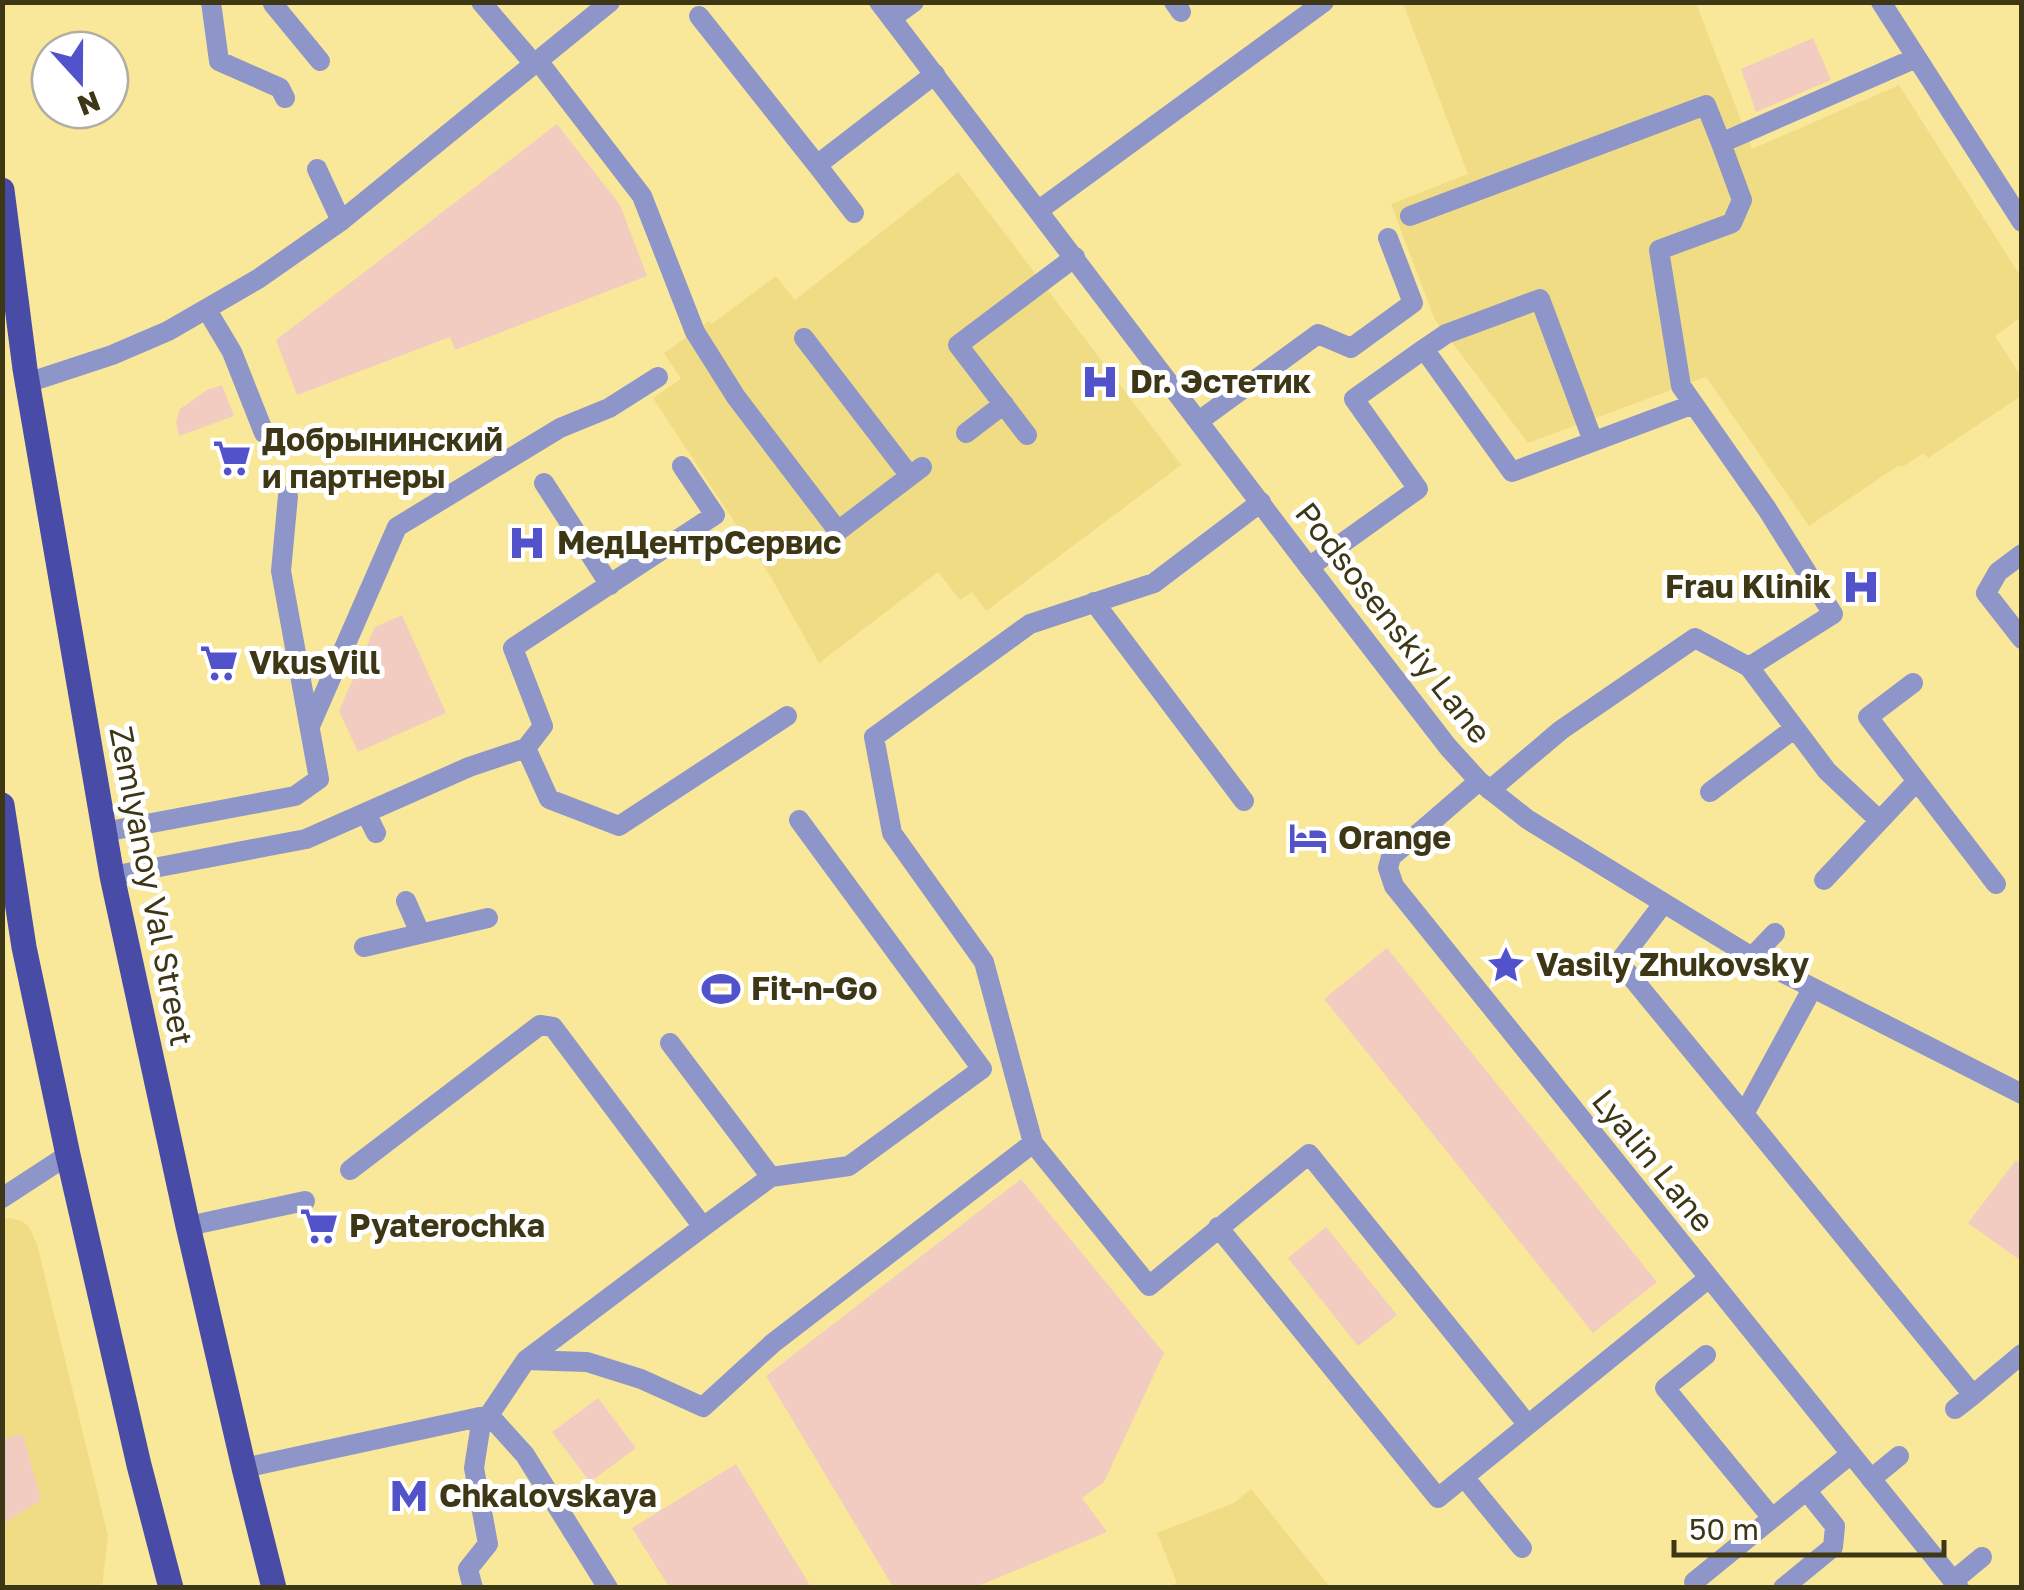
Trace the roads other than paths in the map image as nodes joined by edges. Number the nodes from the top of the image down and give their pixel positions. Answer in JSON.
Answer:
{"nodes":[{"id":1,"x":211,"y":2,"type":"edge"},
{"id":2,"x":275,"y":2,"type":"edge"},
{"id":3,"x":481,"y":2,"type":"edge"},
{"id":4,"x":610,"y":2,"type":"edge"},
{"id":5,"x":914,"y":2,"type":"edge"},
{"id":6,"x":1324,"y":2,"type":"edge"},
{"id":7,"x":1881,"y":2,"type":"edge"},
{"id":8,"x":886,"y":10,"type":"edge"},
{"id":9,"x":699,"y":16,"type":"dead end"},
{"id":10,"x":1916,"y":58,"type":"junction"},
{"id":11,"x":320,"y":61,"type":"dead end"},
{"id":12,"x":536,"y":64,"type":"junction"},
{"id":13,"x":935,"y":74,"type":"junction"},
{"id":14,"x":285,"y":98,"type":"dead end"},
{"id":15,"x":1721,"y":143,"type":"junction"},
{"id":16,"x":817,"y":166,"type":"junction"},
{"id":17,"x":317,"y":168,"type":"dead end"},
{"id":18,"x":2,"y":190,"type":"edge"},
{"id":19,"x":2014,"y":194,"type":"edge"},
{"id":20,"x":1040,"y":210,"type":"junction"},
{"id":21,"x":854,"y":213,"type":"dead end"},
{"id":22,"x":1410,"y":216,"type":"dead end"},
{"id":23,"x":341,"y":222,"type":"junction"},
{"id":24,"x":2022,"y":222,"type":"edge"},
{"id":25,"x":1388,"y":238,"type":"dead end"},
{"id":26,"x":1075,"y":257,"type":"junction"},
{"id":27,"x":207,"y":310,"type":"junction"},
{"id":28,"x":804,"y":338,"type":"dead end"},
{"id":29,"x":1424,"y":349,"type":"junction"},
{"id":30,"x":658,"y":378,"type":"dead end"},
{"id":31,"x":27,"y":382,"type":"junction"},
{"id":32,"x":1004,"y":404,"type":"junction"},
{"id":33,"x":1694,"y":404,"type":"junction"},
{"id":34,"x":1198,"y":421,"type":"junction"},
{"id":35,"x":264,"y":433,"type":"dead end"},
{"id":36,"x":966,"y":433,"type":"dead end"},
{"id":37,"x":1026,"y":435,"type":"dead end"},
{"id":38,"x":1593,"y":441,"type":"junction"},
{"id":39,"x":682,"y":466,"type":"dead end"},
{"id":40,"x":544,"y":482,"type":"dead end"},
{"id":41,"x":288,"y":496,"type":"dead end"},
{"id":42,"x":1261,"y":502,"type":"junction"},
{"id":43,"x":2022,"y":554,"type":"edge"},
{"id":44,"x":1309,"y":567,"type":"junction"},
{"id":45,"x":610,"y":584,"type":"junction"},
{"id":46,"x":1094,"y":602,"type":"junction"},
{"id":47,"x":2022,"y":640,"type":"edge"},
{"id":48,"x":1749,"y":668,"type":"junction"},
{"id":49,"x":1913,"y":683,"type":"dead end"},
{"id":50,"x":787,"y":716,"type":"dead end"},
{"id":51,"x":310,"y":726,"type":"junction"},
{"id":52,"x":1794,"y":728,"type":"junction"},
{"id":53,"x":526,"y":748,"type":"junction"},
{"id":54,"x":1917,"y":781,"type":"junction"},
{"id":55,"x":1485,"y":786,"type":"junction"},
{"id":56,"x":1710,"y":792,"type":"dead end"},
{"id":57,"x":1244,"y":800,"type":"dead end"},
{"id":58,"x":2,"y":805,"type":"edge"},
{"id":59,"x":366,"y":812,"type":"junction"},
{"id":60,"x":798,"y":820,"type":"dead end"},
{"id":61,"x":1880,"y":820,"type":"junction"},
{"id":62,"x":104,"y":832,"type":"junction"},
{"id":63,"x":376,"y":833,"type":"dead end"},
{"id":64,"x":112,"y":876,"type":"junction"},
{"id":65,"x":1824,"y":880,"type":"dead end"},
{"id":66,"x":1996,"y":884,"type":"dead end"},
{"id":67,"x":406,"y":901,"type":"dead end"},
{"id":68,"x":1663,"y":904,"type":"junction"},
{"id":69,"x":488,"y":918,"type":"dead end"},
{"id":70,"x":1775,"y":932,"type":"dead end"},
{"id":71,"x":420,"y":933,"type":"junction"},
{"id":72,"x":364,"y":947,"type":"dead end"},
{"id":73,"x":13,"y":950,"type":"edge"},
{"id":74,"x":1752,"y":958,"type":"junction"},
{"id":75,"x":1812,"y":990,"type":"junction"},
{"id":76,"x":670,"y":1043,"type":"dead end"},
{"id":77,"x":2022,"y":1094,"type":"edge"},
{"id":78,"x":1744,"y":1114,"type":"junction"},
{"id":79,"x":1033,"y":1143,"type":"junction"},
{"id":80,"x":68,"y":1155,"type":"junction"},
{"id":81,"x":350,"y":1170,"type":"dead end"},
{"id":82,"x":771,"y":1177,"type":"junction"},
{"id":83,"x":2,"y":1198,"type":"edge"},
{"id":84,"x":305,"y":1201,"type":"dead end"},
{"id":85,"x":188,"y":1226,"type":"junction"},
{"id":86,"x":703,"y":1227,"type":"junction"},
{"id":87,"x":1218,"y":1227,"type":"junction"},
{"id":88,"x":1709,"y":1278,"type":"junction"},
{"id":89,"x":2022,"y":1354,"type":"edge"},
{"id":90,"x":1706,"y":1355,"type":"dead end"},
{"id":91,"x":526,"y":1360,"type":"junction"},
{"id":92,"x":1974,"y":1394,"type":"junction"},
{"id":93,"x":1956,"y":1409,"type":"dead end"},
{"id":94,"x":486,"y":1416,"type":"junction"},
{"id":95,"x":1528,"y":1425,"type":"junction"},
{"id":96,"x":1851,"y":1454,"type":"junction"},
{"id":97,"x":1899,"y":1456,"type":"dead end"},
{"id":98,"x":244,"y":1468,"type":"junction"},
{"id":99,"x":1464,"y":1477,"type":"junction"},
{"id":100,"x":1870,"y":1479,"type":"junction"},
{"id":101,"x":1806,"y":1490,"type":"junction"},
{"id":102,"x":1772,"y":1518,"type":"junction"},
{"id":103,"x":1522,"y":1548,"type":"dead end"},
{"id":104,"x":1982,"y":1557,"type":"dead end"},
{"id":105,"x":1694,"y":1582,"type":"dead end"},
{"id":106,"x":1956,"y":1584,"type":"edge"},
{"id":107,"x":171,"y":1588,"type":"edge"},
{"id":108,"x":274,"y":1588,"type":"edge"},
{"id":109,"x":472,"y":1588,"type":"edge"},
{"id":110,"x":608,"y":1588,"type":"edge"},
{"id":111,"x":1783,"y":1588,"type":"edge"}],
"edges":[{"from":1,"to":14,"type":"street"},
{"from":2,"to":11,"type":"street"},
{"from":3,"to":12,"type":"street"},
{"from":4,"to":12,"type":"street"},
{"from":5,"to":8,"type":"street"},
{"from":6,"to":20,"type":"street"},
{"from":7,"to":10,"type":"street"},
{"from":8,"to":13,"type":"street","name":"Podsosenskiy Lane"},
{"from":9,"to":16,"type":"street"},
{"from":10,"to":15,"type":"street"},
{"from":10,"to":19,"type":"street"},
{"from":12,"to":23,"type":"street"},
{"from":12,"to":28,"type":"street"},
{"from":13,"to":16,"type":"street"},
{"from":13,"to":20,"type":"street","name":"Podsosenskiy Lane"},
{"from":15,"to":22,"type":"street"},
{"from":15,"to":33,"type":"street"},
{"from":16,"to":21,"type":"street"},
{"from":17,"to":23,"type":"street"},
{"from":18,"to":31,"type":"main road","name":"Zemlyanoy Val Street"},
{"from":19,"to":24,"type":"street"},
{"from":20,"to":26,"type":"street","name":"Podsosenskiy Lane"},
{"from":23,"to":27,"type":"street"},
{"from":25,"to":34,"type":"street"},
{"from":26,"to":32,"type":"street"},
{"from":26,"to":34,"type":"street","name":"Podsosenskiy Lane"},
{"from":27,"to":31,"type":"street"},
{"from":27,"to":35,"type":"street"},
{"from":29,"to":38,"type":"street"},
{"from":29,"to":38,"type":"street"},
{"from":29,"to":44,"type":"street"},
{"from":30,"to":51,"type":"street"},
{"from":31,"to":62,"type":"main road","name":"Zemlyanoy Val Street"},
{"from":32,"to":36,"type":"street"},
{"from":32,"to":37,"type":"street"},
{"from":33,"to":38,"type":"street"},
{"from":33,"to":48,"type":"street"},
{"from":34,"to":42,"type":"street","name":"Podsosenskiy Lane"},
{"from":39,"to":45,"type":"street"},
{"from":40,"to":45,"type":"street"},
{"from":41,"to":51,"type":"street"},
{"from":42,"to":44,"type":"street","name":"Podsosenskiy Lane"},
{"from":42,"to":46,"type":"street"},
{"from":43,"to":47,"type":"street"},
{"from":44,"to":55,"type":"street","name":"Podsosenskiy Lane"},
{"from":45,"to":53,"type":"street"},
{"from":46,"to":57,"type":"street"},
{"from":46,"to":79,"type":"street"},
{"from":48,"to":52,"type":"street"},
{"from":48,"to":55,"type":"street","name":"Lyalin Lane"},
{"from":49,"to":54,"type":"street"},
{"from":50,"to":53,"type":"street"},
{"from":51,"to":62,"type":"street"},
{"from":52,"to":56,"type":"street"},
{"from":52,"to":61,"type":"street"},
{"from":53,"to":59,"type":"street"},
{"from":54,"to":61,"type":"street"},
{"from":54,"to":66,"type":"street"},
{"from":55,"to":68,"type":"street","name":"Podsosenskiy Lane"},
{"from":55,"to":88,"type":"street","name":"Lyalin Lane"},
{"from":58,"to":73,"type":"main road"},
{"from":59,"to":63,"type":"street"},
{"from":59,"to":64,"type":"street"},
{"from":60,"to":82,"type":"street"},
{"from":61,"to":65,"type":"street"},
{"from":62,"to":64,"type":"main road","name":"Zemlyanoy Val Street"},
{"from":64,"to":85,"type":"main road","name":"Zemlyanoy Val Street"},
{"from":67,"to":71,"type":"street"},
{"from":68,"to":74,"type":"street","name":"Podsosenskiy Lane"},
{"from":68,"to":78,"type":"street"},
{"from":69,"to":71,"type":"street"},
{"from":70,"to":74,"type":"street"},
{"from":71,"to":72,"type":"street"},
{"from":73,"to":80,"type":"main road"},
{"from":74,"to":75,"type":"street","name":"Podsosenskiy Lane"},
{"from":75,"to":77,"type":"street","name":"Podsosenskiy Lane"},
{"from":75,"to":78,"type":"street"},
{"from":76,"to":82,"type":"street"},
{"from":78,"to":92,"type":"street"},
{"from":79,"to":87,"type":"street"},
{"from":79,"to":91,"type":"street"},
{"from":80,"to":83,"type":"street"},
{"from":80,"to":107,"type":"main road"},
{"from":81,"to":86,"type":"street"},
{"from":82,"to":86,"type":"street"},
{"from":84,"to":85,"type":"street"},
{"from":85,"to":98,"type":"main road","name":"Zemlyanoy Val Street"},
{"from":86,"to":91,"type":"street"},
{"from":87,"to":95,"type":"street"},
{"from":87,"to":99,"type":"street"},
{"from":88,"to":95,"type":"street"},
{"from":88,"to":96,"type":"street","name":"Lyalin Lane"},
{"from":89,"to":92,"type":"street"},
{"from":90,"to":102,"type":"street"},
{"from":91,"to":94,"type":"street"},
{"from":92,"to":93,"type":"street"},
{"from":94,"to":98,"type":"street"},
{"from":94,"to":109,"type":"street"},
{"from":94,"to":110,"type":"street"},
{"from":95,"to":99,"type":"street"},
{"from":96,"to":100,"type":"street","name":"Lyalin Lane"},
{"from":96,"to":101,"type":"street"},
{"from":97,"to":100,"type":"street"},
{"from":98,"to":108,"type":"main road","name":"Zemlyanoy Val Street"},
{"from":99,"to":103,"type":"street"},
{"from":100,"to":106,"type":"street","name":"Lyalin Lane"},
{"from":101,"to":102,"type":"street"},
{"from":101,"to":111,"type":"street"},
{"from":102,"to":105,"type":"street"},
{"from":104,"to":106,"type":"street"}]}
